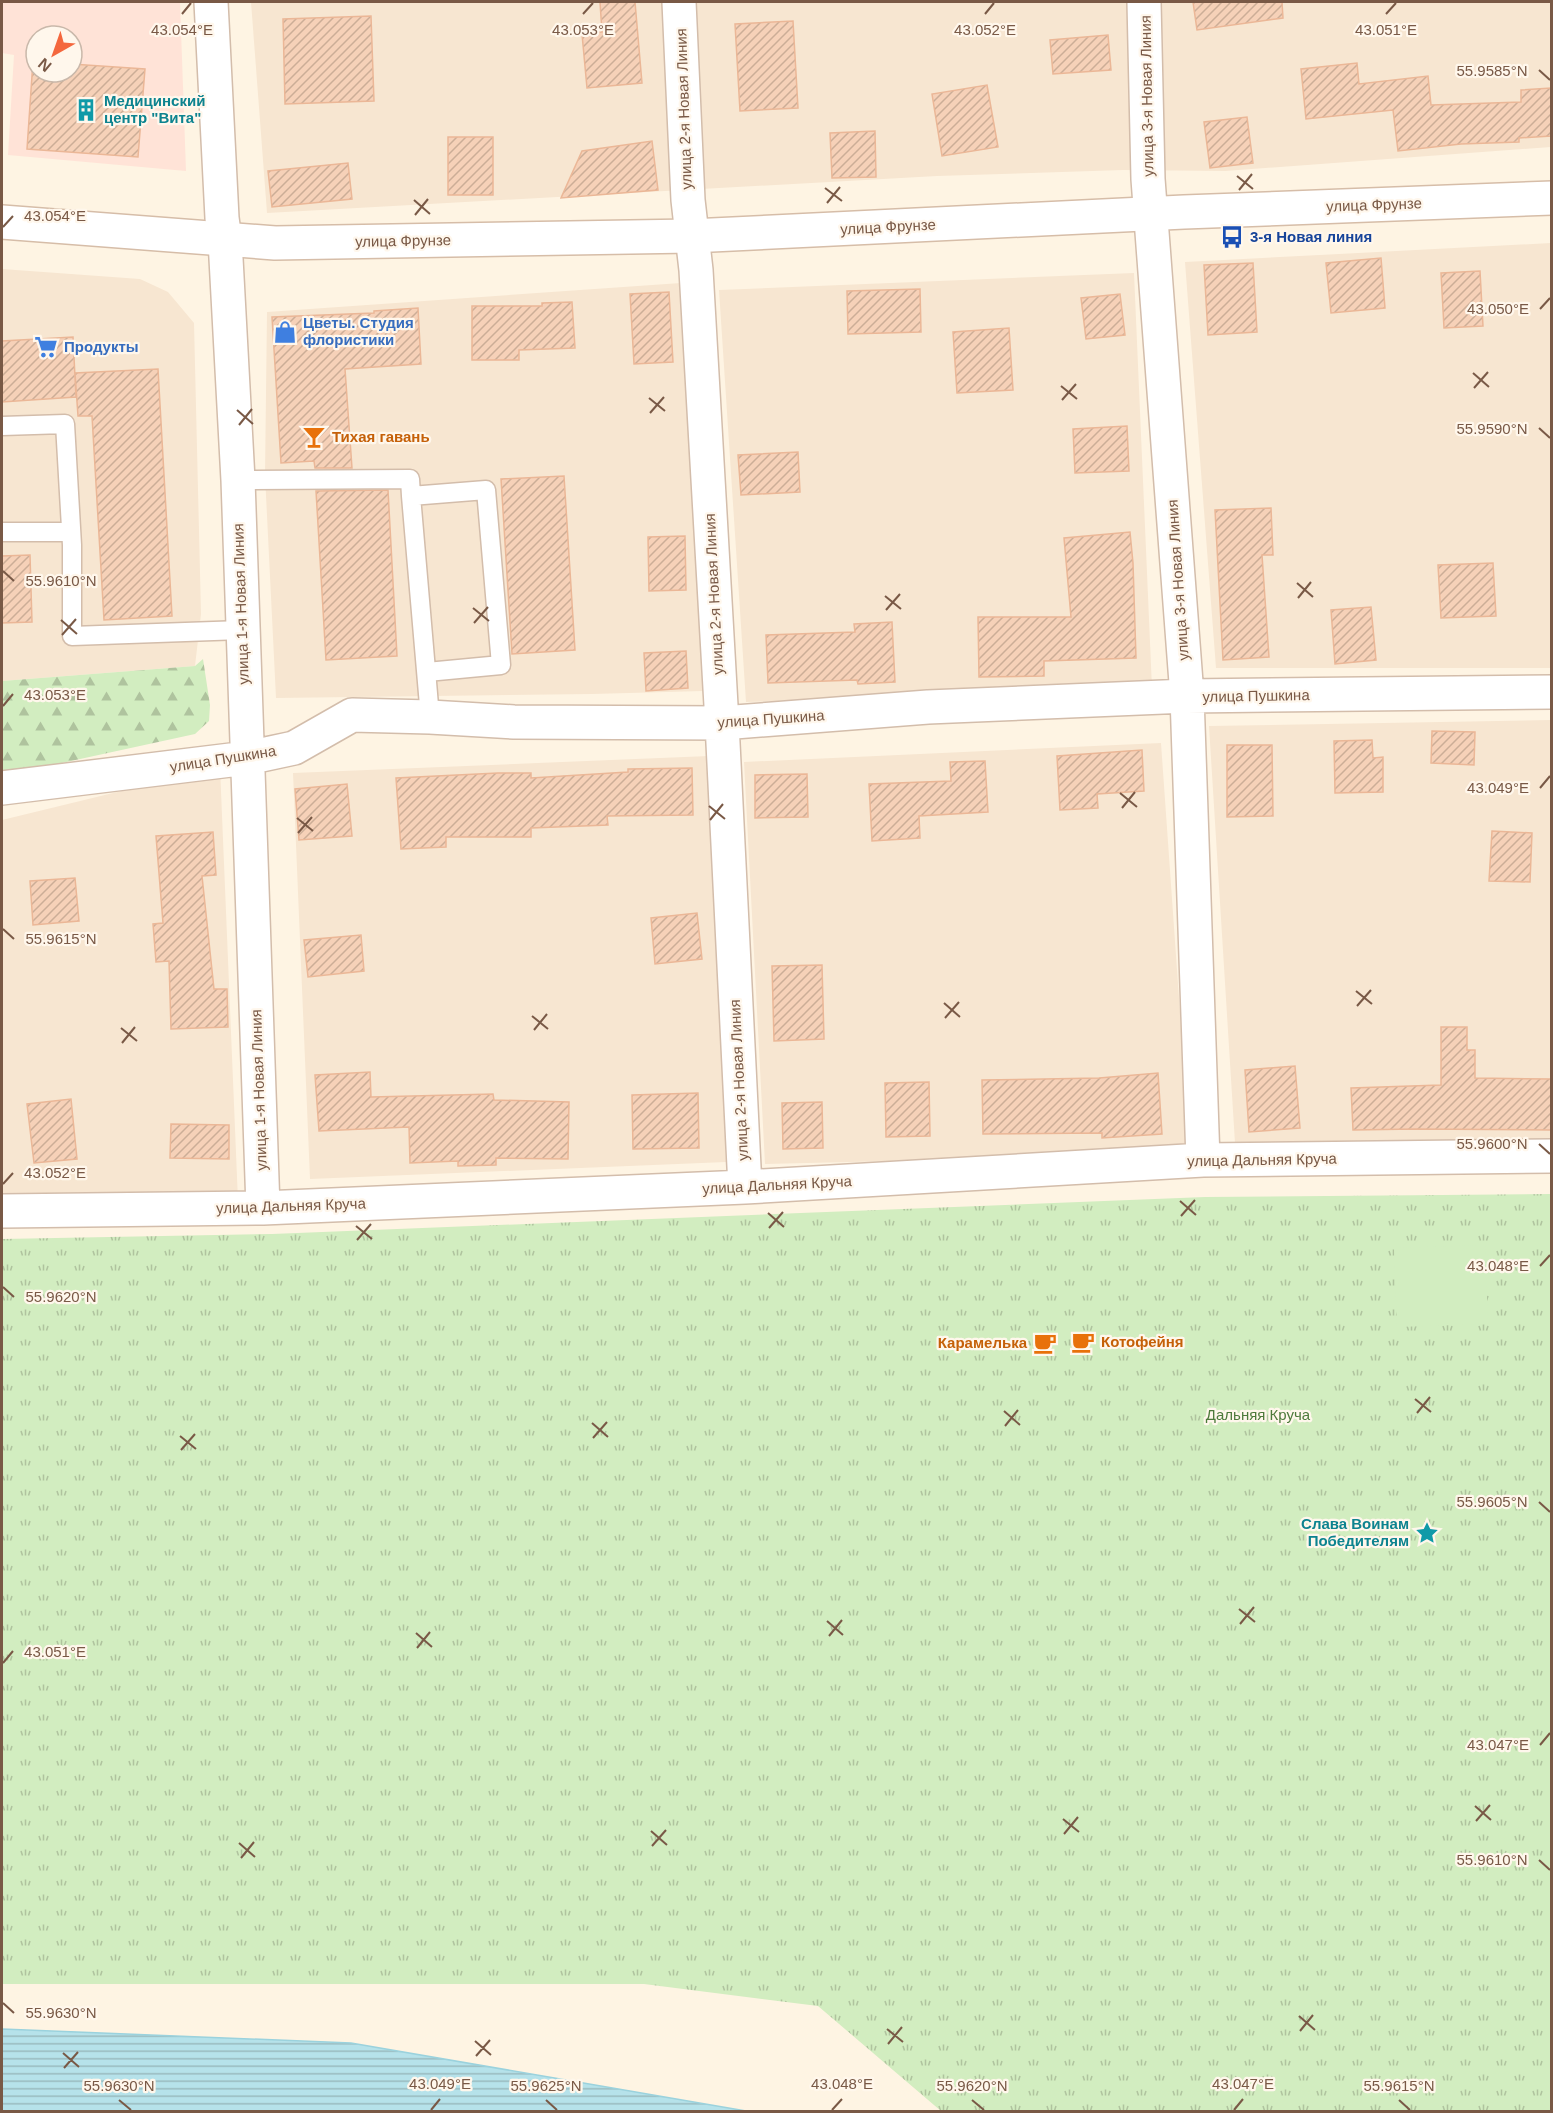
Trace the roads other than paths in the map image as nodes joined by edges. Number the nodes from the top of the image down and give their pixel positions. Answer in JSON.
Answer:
{"nodes":[{"id":1,"x":211,"y":2,"type":"edge"},
{"id":2,"x":679,"y":2,"type":"edge"},
{"id":3,"x":1144,"y":2,"type":"edge"},
{"id":4,"x":1551,"y":198,"type":"edge"},
{"id":5,"x":1151,"y":214,"type":"junction"},
{"id":6,"x":2,"y":222,"type":"edge"},
{"id":7,"x":691,"y":236,"type":"junction"},
{"id":8,"x":225,"y":240,"type":"junction"},
{"id":9,"x":2,"y":426,"type":"edge"},
{"id":10,"x":238,"y":480,"type":"junction"},
{"id":11,"x":411,"y":496,"type":"junction"},
{"id":12,"x":2,"y":532,"type":"edge"},
{"id":13,"x":71,"y":532,"type":"junction"},
{"id":14,"x":242,"y":630,"type":"junction"},
{"id":15,"x":426,"y":672,"type":"junction"},
{"id":16,"x":1551,"y":692,"type":"edge"},
{"id":17,"x":1186,"y":696,"type":"junction"},
{"id":18,"x":430,"y":717,"type":"junction"},
{"id":19,"x":722,"y":723,"type":"junction"},
{"id":20,"x":247,"y":758,"type":"junction"},
{"id":21,"x":2,"y":788,"type":"edge"},
{"id":22,"x":1551,"y":1156,"type":"edge"},
{"id":23,"x":1203,"y":1160,"type":"junction"},
{"id":24,"x":745,"y":1187,"type":"junction"},
{"id":25,"x":263,"y":1208,"type":"junction"},
{"id":26,"x":2,"y":1211,"type":"edge"}],
"edges":[{"from":1,"to":8,"type":"street","name":"улица 1-я Новая Линия"},
{"from":2,"to":7,"type":"street","name":"улица 2-я Новая Линия"},
{"from":3,"to":5,"type":"street","name":"улица 3-я Новая Линия"},
{"from":4,"to":5,"type":"street","name":"улица Фрунзе"},
{"from":5,"to":7,"type":"street","name":"улица Фрунзе"},
{"from":5,"to":17,"type":"street","name":"улица 3-я Новая Линия"},
{"from":6,"to":8,"type":"street","name":"улица Фрунзе"},
{"from":7,"to":8,"type":"street","name":"улица Фрунзе"},
{"from":7,"to":19,"type":"street","name":"улица 2-я Новая Линия"},
{"from":8,"to":10,"type":"street","name":"улица 1-я Новая Линия"},
{"from":9,"to":13,"type":"lane"},
{"from":10,"to":11,"type":"lane"},
{"from":10,"to":14,"type":"street","name":"улица 1-я Новая Линия"},
{"from":11,"to":15,"type":"lane"},
{"from":11,"to":15,"type":"lane"},
{"from":12,"to":13,"type":"lane"},
{"from":13,"to":14,"type":"lane"},
{"from":14,"to":20,"type":"street","name":"улица 1-я Новая Линия"},
{"from":15,"to":18,"type":"lane"},
{"from":16,"to":17,"type":"street","name":"улица Пушкина"},
{"from":17,"to":19,"type":"street","name":"улица Пушкина"},
{"from":17,"to":23,"type":"street","name":"улица 3-я Новая Линия"},
{"from":18,"to":19,"type":"street","name":"улица Пушкина"},
{"from":18,"to":20,"type":"street","name":"улица Пушкина"},
{"from":19,"to":24,"type":"street","name":"улица 2-я Новая Линия"},
{"from":20,"to":21,"type":"street","name":"улица Пушкина"},
{"from":20,"to":25,"type":"street","name":"улица 1-я Новая Линия"},
{"from":22,"to":23,"type":"street","name":"улица Дальняя Круча"},
{"from":23,"to":24,"type":"street","name":"улица Дальняя Круча"},
{"from":24,"to":25,"type":"street","name":"улица Дальняя Круча"},
{"from":25,"to":26,"type":"street","name":"улица Дальняя Круча"}]}
